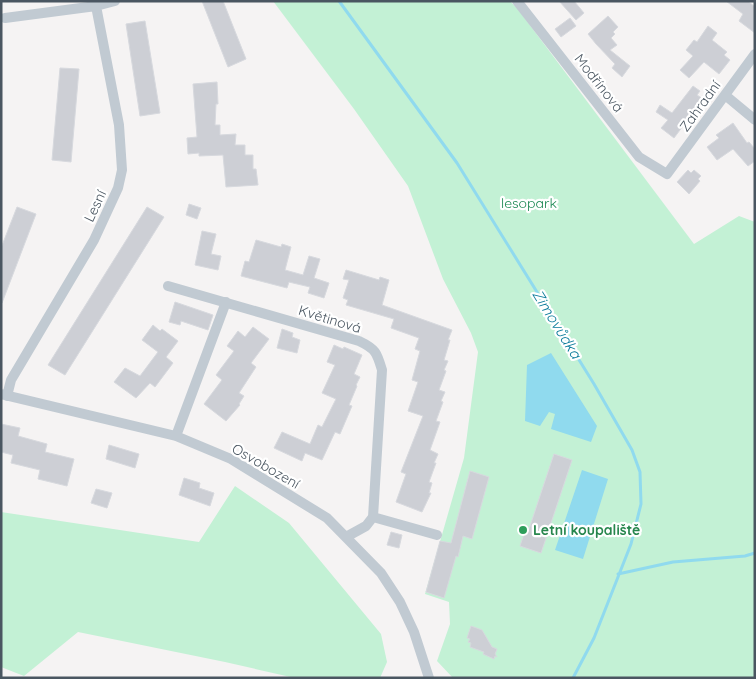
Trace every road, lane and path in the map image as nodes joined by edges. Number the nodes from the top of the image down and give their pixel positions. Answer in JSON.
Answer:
{"nodes":[{"id":1,"x":115,"y":1,"type":"edge"},
{"id":2,"x":517,"y":1,"type":"edge"},
{"id":3,"x":96,"y":6,"type":"junction"},
{"id":4,"x":5,"y":18,"type":"dead end"},
{"id":5,"x":755,"y":54,"type":"edge"},
{"id":6,"x":724,"y":96,"type":"junction"},
{"id":7,"x":755,"y":120,"type":"edge"},
{"id":8,"x":667,"y":174,"type":"joint"},
{"id":9,"x":168,"y":286,"type":"dead end"},
{"id":10,"x":226,"y":302,"type":"junction"},
{"id":11,"x":4,"y":395,"type":"edge"},
{"id":12,"x":176,"y":436,"type":"junction"},
{"id":13,"x":373,"y":516,"type":"junction"},
{"id":14,"x":437,"y":535,"type":"dead end"},
{"id":15,"x":346,"y":537,"type":"junction"},
{"id":16,"x":429,"y":678,"type":"edge"}],
"edges":[{"from":1,"to":3,"type":"street"},
{"from":2,"to":8,"type":"street","name":"Modřínová"},
{"from":3,"to":4,"type":"street"},
{"from":3,"to":11,"type":"street","name":"Lesní"},
{"from":5,"to":6,"type":"street","name":"Zahradní"},
{"from":6,"to":7,"type":"street"},
{"from":6,"to":8,"type":"street","name":"Zahradní"},
{"from":9,"to":10,"type":"street","name":"Květinová"},
{"from":10,"to":12,"type":"street"},
{"from":10,"to":13,"type":"street","name":"Květinová"},
{"from":11,"to":12,"type":"street","name":"Osvobození"},
{"from":12,"to":15,"type":"street","name":"Osvobození"},
{"from":13,"to":14,"type":"street"},
{"from":13,"to":15,"type":"street"},
{"from":15,"to":16,"type":"street","name":"Osvobození"}]}
